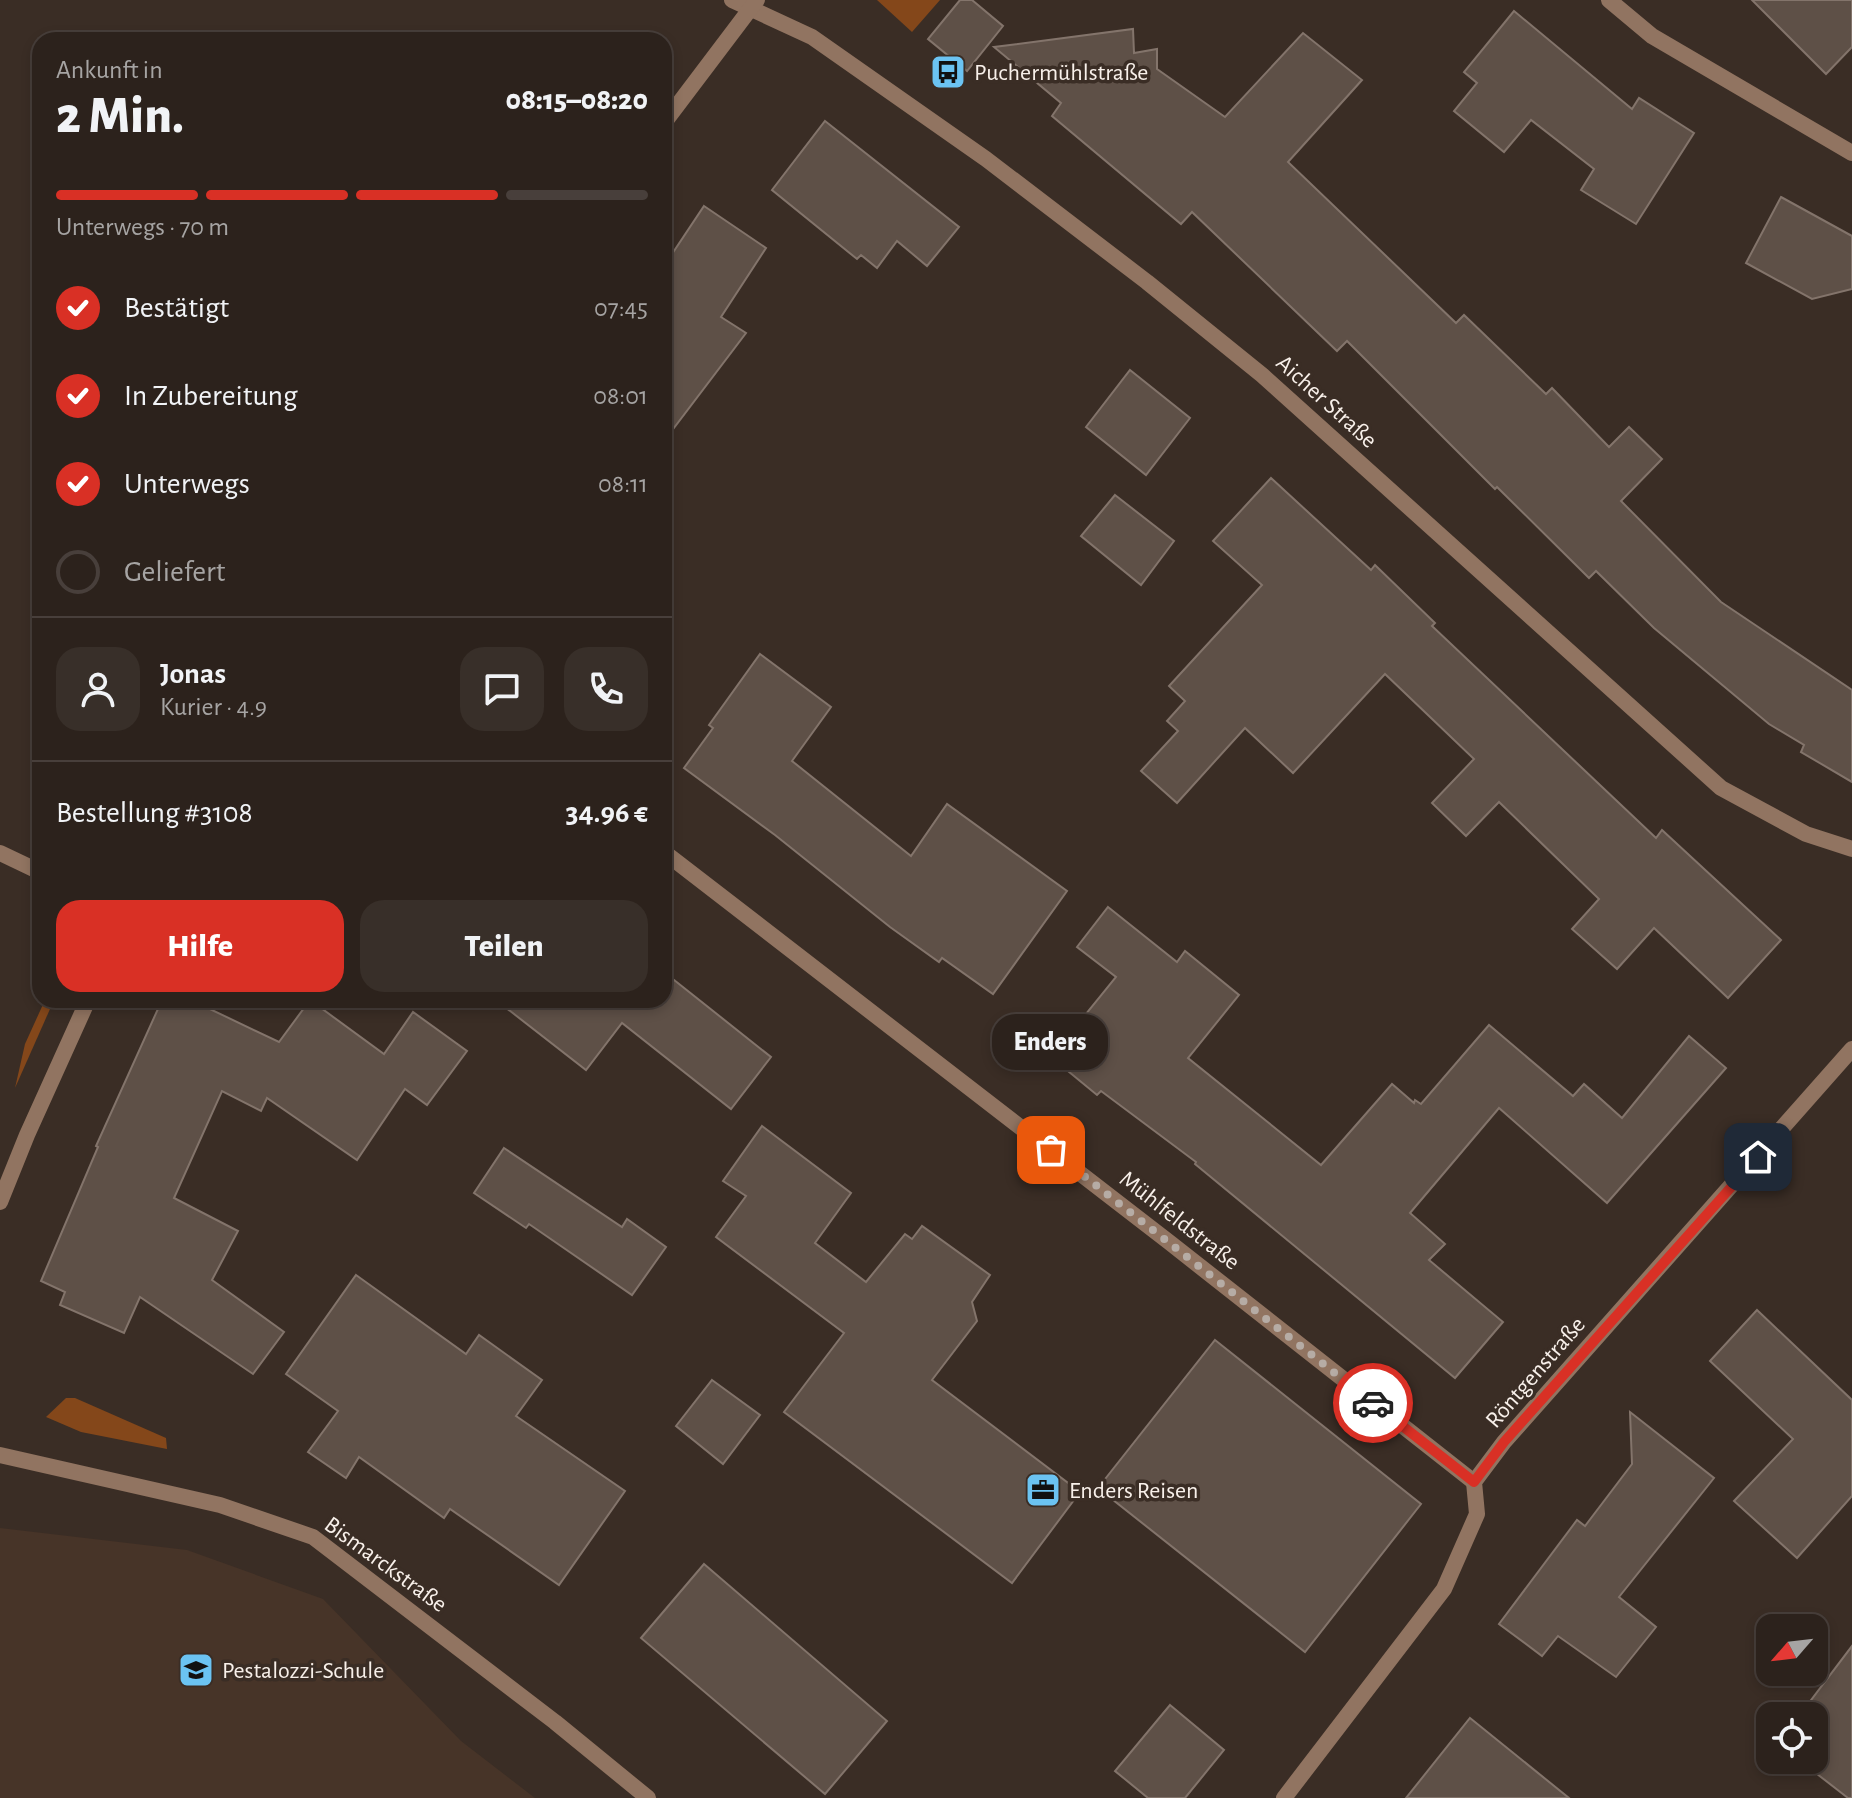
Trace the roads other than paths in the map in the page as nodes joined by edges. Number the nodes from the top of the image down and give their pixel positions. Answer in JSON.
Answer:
{"nodes":[{"id":1,"x":732,"y":0,"type":"edge"},
{"id":2,"x":1609,"y":0,"type":"edge"},
{"id":3,"x":753,"y":4,"type":"edge"},
{"id":4,"x":672,"y":112,"type":"edge"},
{"id":5,"x":1852,"y":153,"type":"edge"},
{"id":6,"x":1852,"y":849,"type":"edge"},
{"id":7,"x":0,"y":853,"type":"edge"},
{"id":8,"x":672,"y":858,"type":"edge"},
{"id":9,"x":32,"y":868,"type":"edge"},
{"id":10,"x":84,"y":1008,"type":"edge"},
{"id":11,"x":1852,"y":1049,"type":"edge"},
{"id":12,"x":0,"y":1202,"type":"edge"},
{"id":13,"x":0,"y":1455,"type":"edge"},
{"id":14,"x":1474,"y":1482,"type":"junction"},
{"id":15,"x":648,"y":1798,"type":"edge"},
{"id":16,"x":1284,"y":1798,"type":"edge"}],
"edges":[{"from":1,"to":3,"type":"street","name":"Aicher Straße"},
{"from":2,"to":5,"type":"street"},
{"from":3,"to":4,"type":"street"},
{"from":3,"to":6,"type":"street","name":"Aicher Straße"},
{"from":7,"to":9,"type":"street"},
{"from":8,"to":14,"type":"street","name":"Mühlfeldstraße"},
{"from":10,"to":12,"type":"street"},
{"from":11,"to":14,"type":"street","name":"Röntgenstraße"},
{"from":13,"to":15,"type":"street","name":"Bismarckstraße"},
{"from":14,"to":16,"type":"street"}]}
